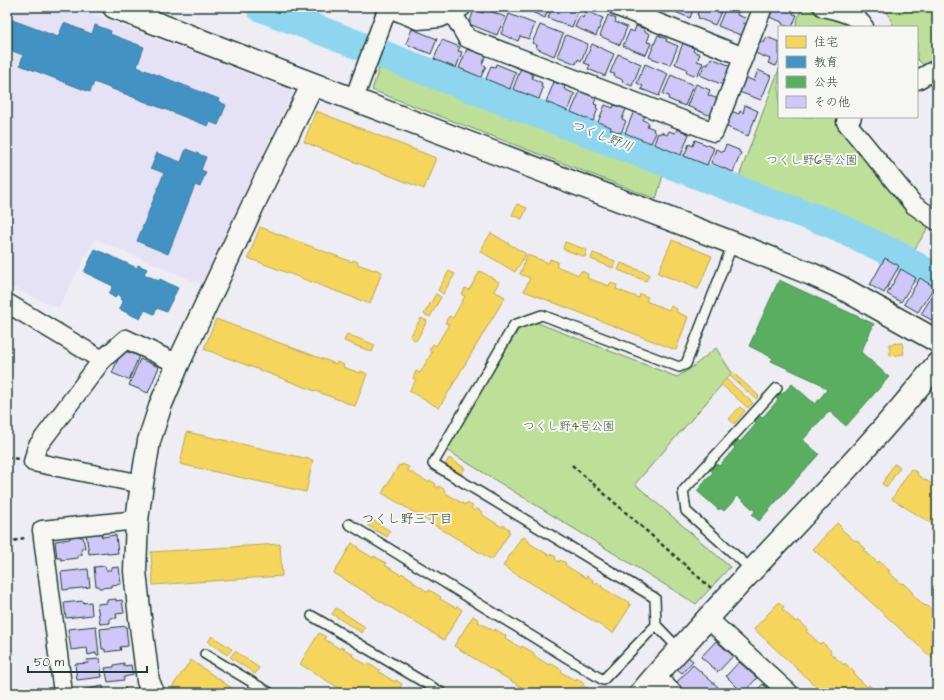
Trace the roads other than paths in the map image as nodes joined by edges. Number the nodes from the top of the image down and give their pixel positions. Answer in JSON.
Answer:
{"nodes":[{"id":1,"x":114,"y":7,"type":"edge"},
{"id":2,"x":388,"y":7,"type":"edge"},
{"id":3,"x":618,"y":7,"type":"edge"},
{"id":4,"x":763,"y":7,"type":"edge"},
{"id":5,"x":823,"y":7,"type":"edge"},
{"id":6,"x":457,"y":10,"type":"edge"},
{"id":7,"x":863,"y":26,"type":"edge"},
{"id":8,"x":744,"y":56,"type":"junction"},
{"id":9,"x":937,"y":77,"type":"edge"},
{"id":10,"x":918,"y":79,"type":"edge"},
{"id":11,"x":313,"y":84,"type":"junction"},
{"id":12,"x":354,"y":98,"type":"junction"},
{"id":13,"x":851,"y":118,"type":"edge"},
{"id":14,"x":937,"y":222,"type":"edge"},
{"id":15,"x":733,"y":243,"type":"junction"},
{"id":16,"x":7,"y":303,"type":"edge"},
{"id":17,"x":937,"y":341,"type":"edge"},
{"id":18,"x":102,"y":360,"type":"junction"},
{"id":19,"x":178,"y":364,"type":"junction"},
{"id":20,"x":937,"y":364,"type":"edge"},
{"id":21,"x":777,"y":388,"type":"dead end"},
{"id":22,"x":142,"y":484,"type":"junction"},
{"id":23,"x":137,"y":520,"type":"junction"},
{"id":24,"x":349,"y":524,"type":"dead end"},
{"id":25,"x":752,"y":570,"type":"junction"},
{"id":26,"x":312,"y":616,"type":"dead end"},
{"id":27,"x":707,"y":618,"type":"junction"},
{"id":28,"x":656,"y":625,"type":"junction"},
{"id":29,"x":680,"y":650,"type":"junction"},
{"id":30,"x":205,"y":654,"type":"dead end"},
{"id":31,"x":655,"y":676,"type":"junction"},
{"id":32,"x":63,"y":693,"type":"edge"},
{"id":33,"x":152,"y":693,"type":"edge"},
{"id":34,"x":270,"y":693,"type":"edge"},
{"id":35,"x":442,"y":693,"type":"edge"},
{"id":36,"x":641,"y":693,"type":"edge"},
{"id":37,"x":673,"y":693,"type":"edge"},
{"id":38,"x":789,"y":693,"type":"edge"}],
"edges":[{"from":1,"to":11,"type":"street"},
{"from":2,"to":6,"type":"street"},
{"from":2,"to":12,"type":"street"},
{"from":3,"to":8,"type":"street"},
{"from":4,"to":8,"type":"street"},
{"from":5,"to":7,"type":"street"},
{"from":6,"to":8,"type":"street"},
{"from":9,"to":10,"type":"street"},
{"from":11,"to":12,"type":"street"},
{"from":11,"to":19,"type":"street"},
{"from":12,"to":15,"type":"street"},
{"from":13,"to":14,"type":"street"},
{"from":15,"to":17,"type":"street"},
{"from":15,"to":28,"type":"lane"},
{"from":16,"to":18,"type":"street"},
{"from":18,"to":19,"type":"street"},
{"from":18,"to":22,"type":"street"},
{"from":19,"to":22,"type":"street"},
{"from":20,"to":25,"type":"street"},
{"from":21,"to":25,"type":"lane"},
{"from":22,"to":23,"type":"street"},
{"from":23,"to":32,"type":"street"},
{"from":23,"to":33,"type":"street"},
{"from":24,"to":28,"type":"lane"},
{"from":25,"to":27,"type":"street"},
{"from":26,"to":35,"type":"lane"},
{"from":27,"to":29,"type":"street"},
{"from":27,"to":38,"type":"street"},
{"from":28,"to":29,"type":"lane"},
{"from":29,"to":31,"type":"street"},
{"from":30,"to":34,"type":"lane"},
{"from":31,"to":36,"type":"street"},
{"from":31,"to":37,"type":"street"}]}
